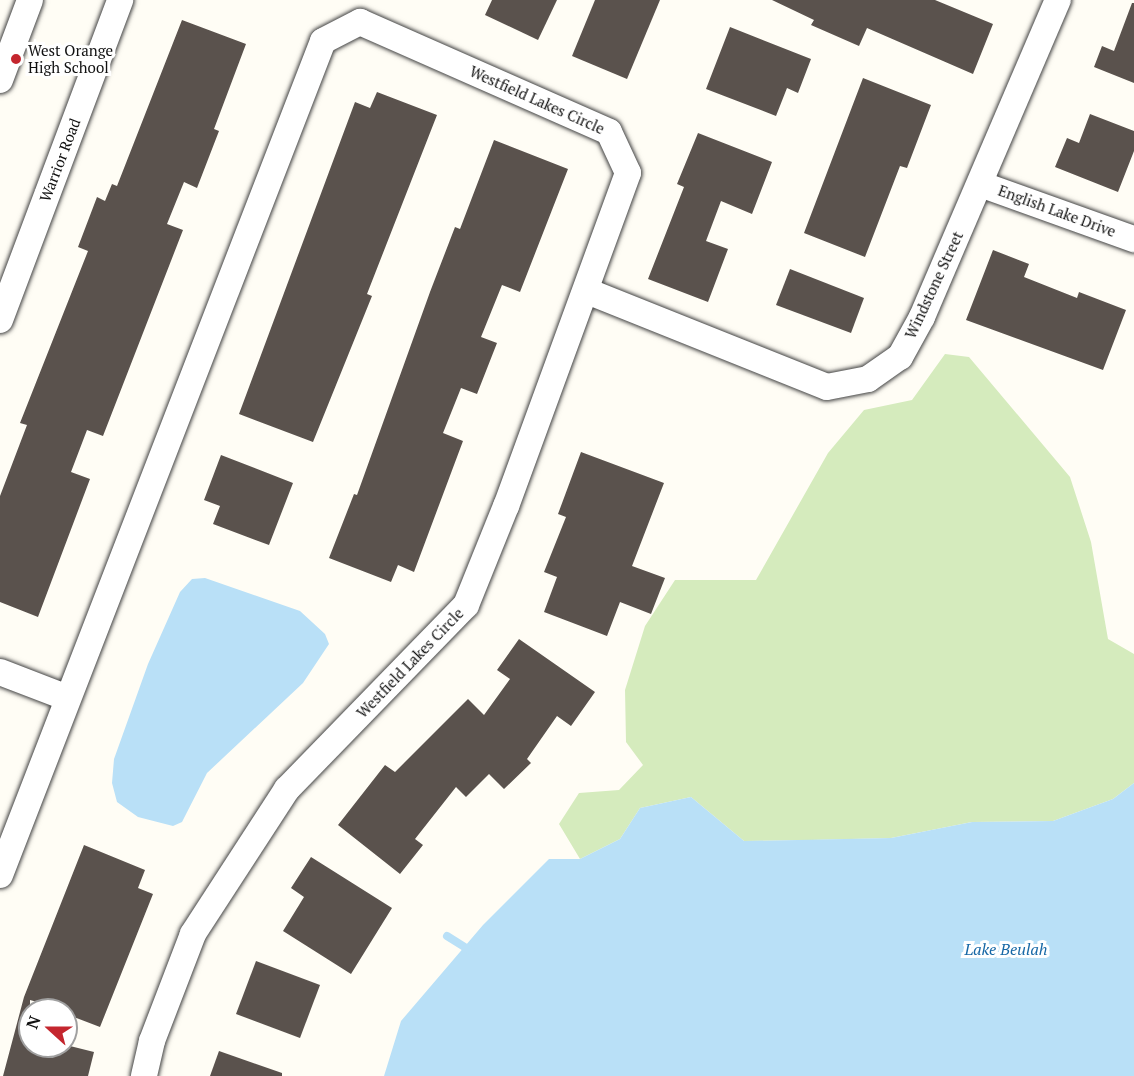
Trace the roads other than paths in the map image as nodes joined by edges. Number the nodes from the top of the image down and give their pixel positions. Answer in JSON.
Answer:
{"nodes":[{"id":1,"x":30,"y":0,"type":"edge"},
{"id":2,"x":120,"y":0,"type":"edge"},
{"id":3,"x":1058,"y":0,"type":"edge"},
{"id":4,"x":0,"y":80,"type":"edge"},
{"id":5,"x":980,"y":184,"type":"junction"},
{"id":6,"x":1134,"y":239,"type":"edge"},
{"id":7,"x":587,"y":291,"type":"junction"},
{"id":8,"x":0,"y":320,"type":"edge"},
{"id":9,"x":0,"y":672,"type":"edge"},
{"id":10,"x":66,"y":697,"type":"junction"},
{"id":11,"x":0,"y":874,"type":"edge"},
{"id":12,"x":144,"y":1076,"type":"edge"}],
"edges":[{"from":1,"to":4,"type":"street"},
{"from":2,"to":8,"type":"street","name":"Warrior Road"},
{"from":3,"to":5,"type":"street","name":"Windstone Street"},
{"from":5,"to":6,"type":"street","name":"English Lake Drive"},
{"from":5,"to":7,"type":"street","name":"Windstone Street"},
{"from":7,"to":10,"type":"street","name":"Westfield Lakes Circle"},
{"from":7,"to":12,"type":"street","name":"Westfield Lakes Circle"},
{"from":9,"to":10,"type":"street"},
{"from":10,"to":11,"type":"street","name":"Westfield Lakes Circle"}]}
